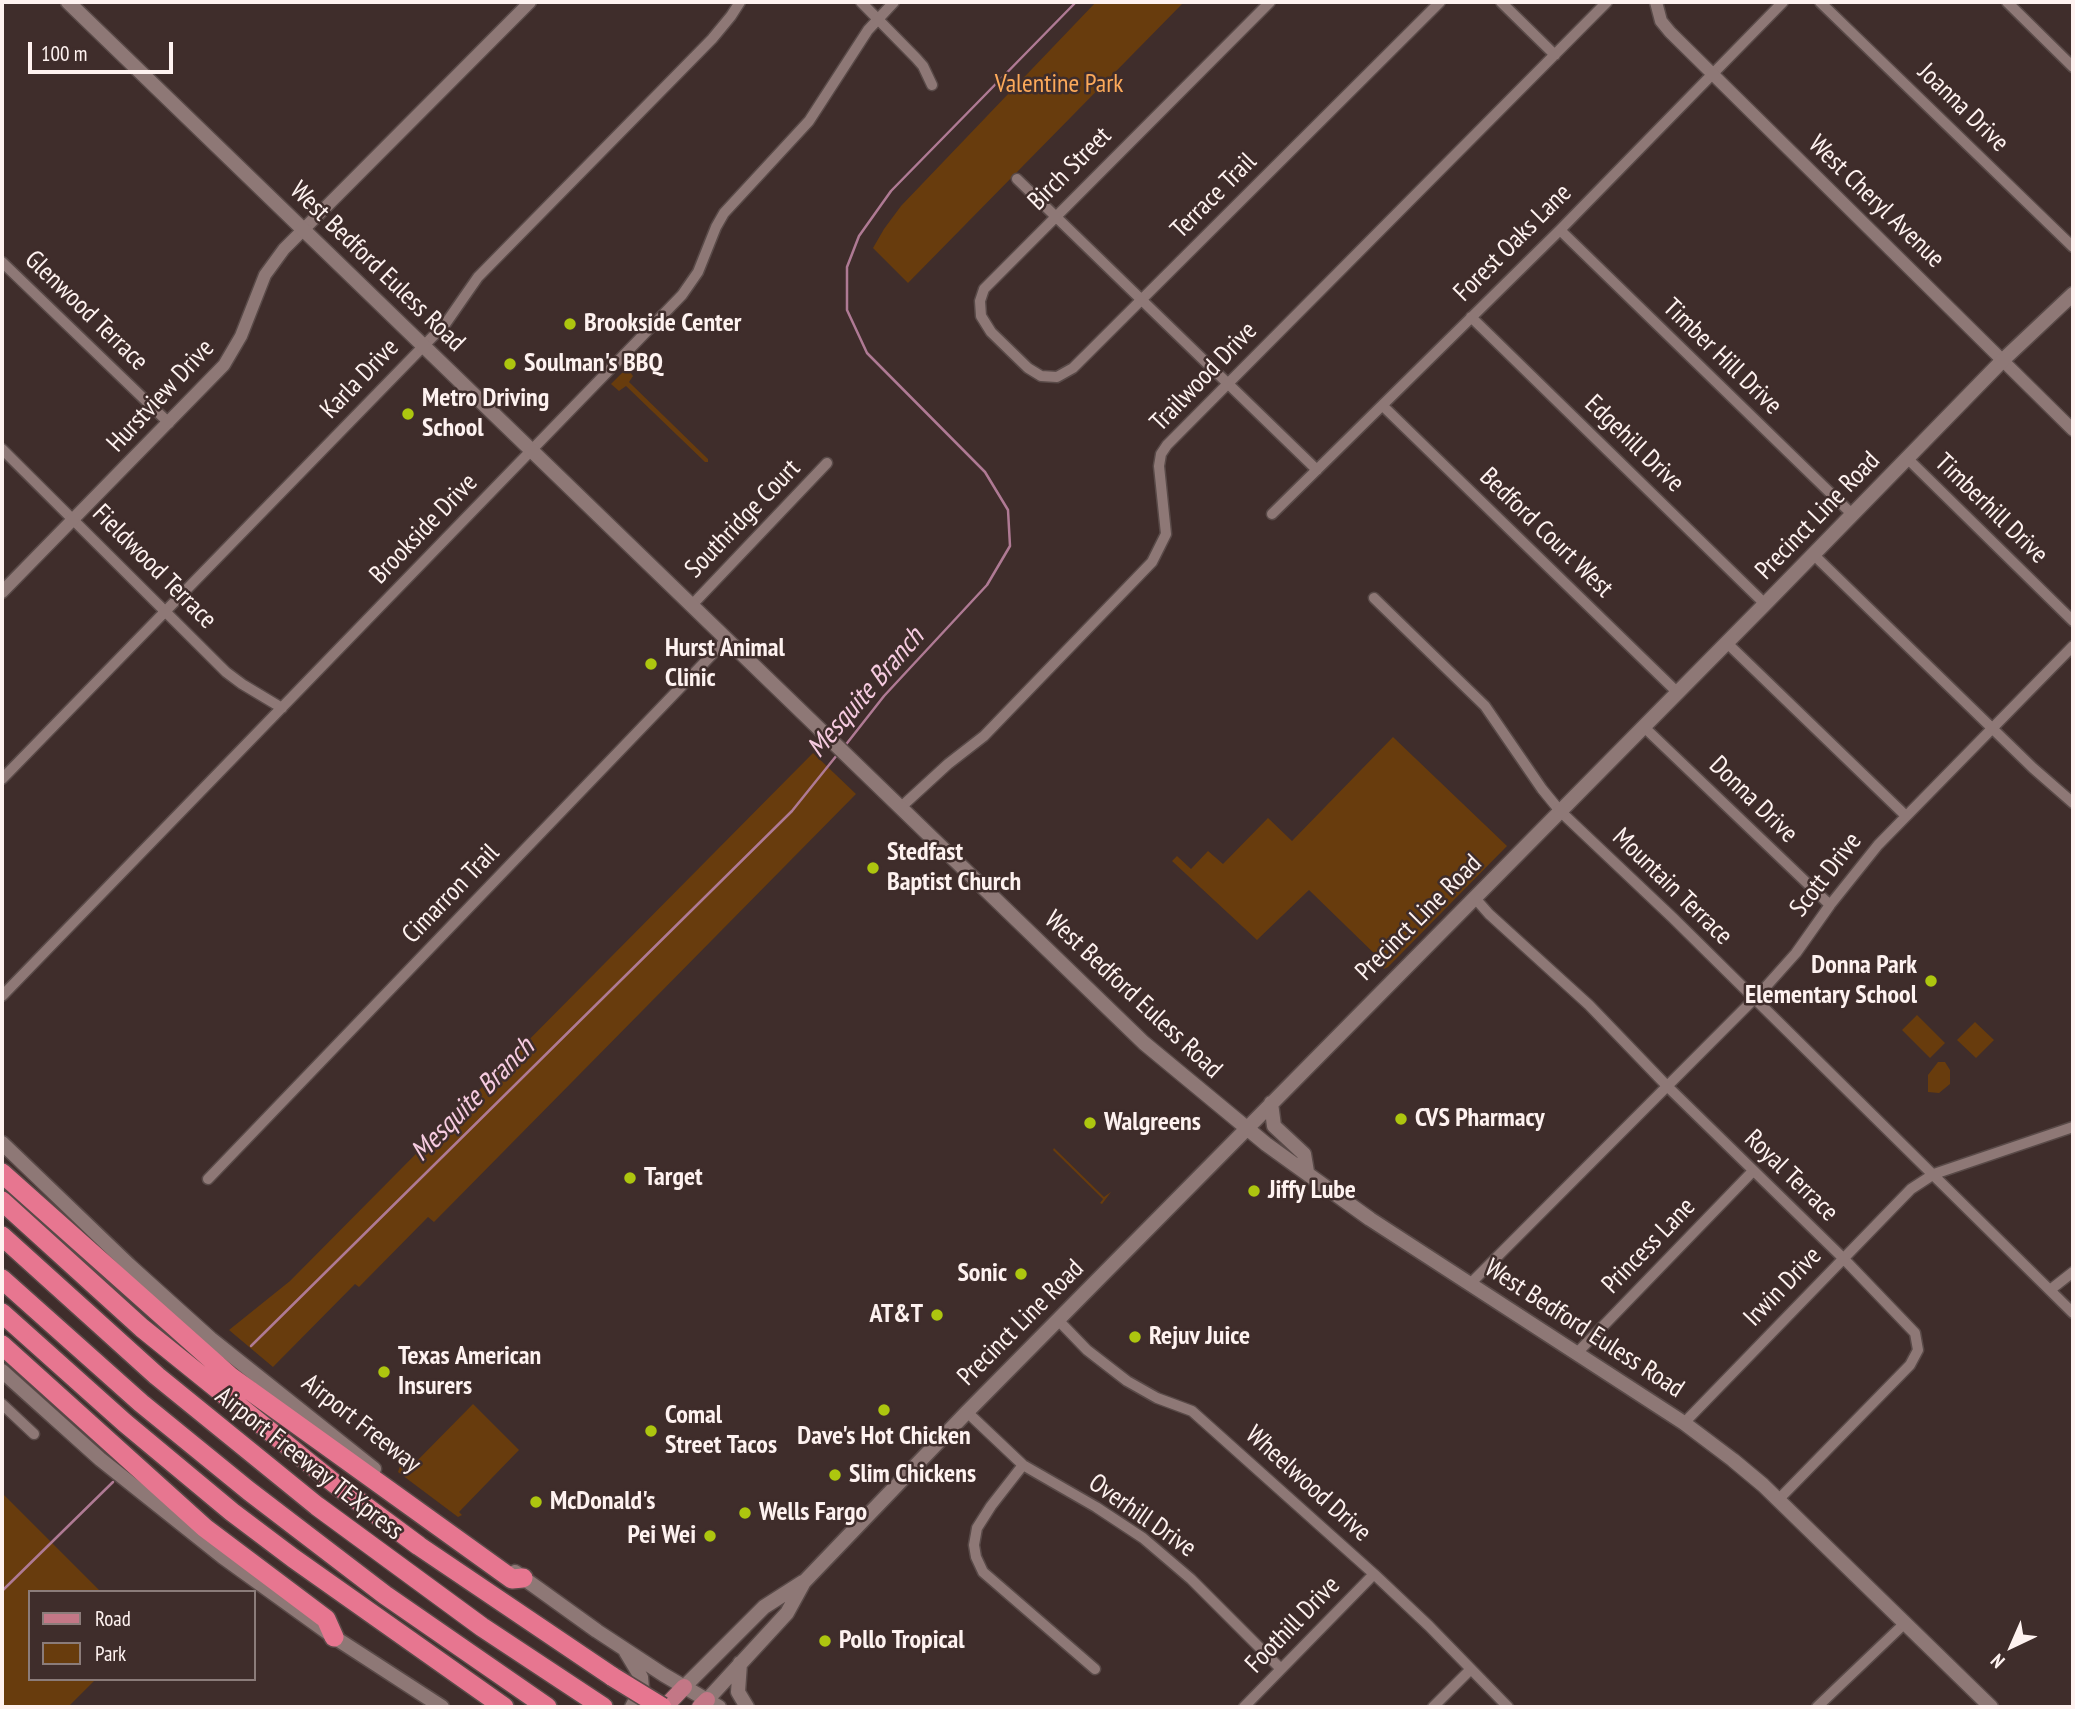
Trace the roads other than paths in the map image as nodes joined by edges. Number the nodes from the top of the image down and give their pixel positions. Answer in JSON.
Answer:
{"nodes":[{"id":1,"x":68,"y":2,"type":"edge"},
{"id":2,"x":530,"y":2,"type":"edge"},
{"id":3,"x":740,"y":2,"type":"edge"},
{"id":4,"x":861,"y":2,"type":"edge"},
{"id":5,"x":894,"y":2,"type":"edge"},
{"id":6,"x":1270,"y":2,"type":"edge"},
{"id":7,"x":1440,"y":2,"type":"edge"},
{"id":8,"x":1501,"y":2,"type":"edge"},
{"id":9,"x":1607,"y":2,"type":"edge"},
{"id":10,"x":1656,"y":2,"type":"edge"},
{"id":11,"x":1783,"y":2,"type":"edge"},
{"id":12,"x":1820,"y":2,"type":"edge"},
{"id":13,"x":2007,"y":2,"type":"edge"},
{"id":14,"x":878,"y":18,"type":"junction"},
{"id":15,"x":1555,"y":55,"type":"junction"},
{"id":16,"x":2073,"y":67,"type":"edge"},
{"id":17,"x":1712,"y":74,"type":"junction"},
{"id":18,"x":932,"y":85,"type":"dead end"},
{"id":19,"x":1017,"y":179,"type":"dead end"},
{"id":20,"x":1056,"y":216,"type":"junction"},
{"id":21,"x":303,"y":230,"type":"junction"},
{"id":22,"x":1560,"y":230,"type":"junction"},
{"id":23,"x":2073,"y":247,"type":"edge"},
{"id":24,"x":2,"y":262,"type":"edge"},
{"id":25,"x":2073,"y":294,"type":"edge"},
{"id":26,"x":1143,"y":300,"type":"junction"},
{"id":27,"x":1471,"y":317,"type":"junction"},
{"id":28,"x":424,"y":346,"type":"junction"},
{"id":29,"x":1009,"y":349,"type":"joint"},
{"id":30,"x":2003,"y":360,"type":"junction"},
{"id":31,"x":1228,"y":383,"type":"junction"},
{"id":32,"x":1383,"y":406,"type":"junction"},
{"id":33,"x":169,"y":423,"type":"junction"},
{"id":34,"x":2073,"y":430,"type":"edge"},
{"id":35,"x":2,"y":449,"type":"edge"},
{"id":36,"x":531,"y":451,"type":"junction"},
{"id":37,"x":1908,"y":459,"type":"junction"},
{"id":38,"x":827,"y":463,"type":"dead end"},
{"id":39,"x":1317,"y":470,"type":"junction"},
{"id":40,"x":1272,"y":514,"type":"dead end"},
{"id":41,"x":1853,"y":515,"type":"junction"},
{"id":42,"x":74,"y":519,"type":"junction"},
{"id":43,"x":1814,"y":555,"type":"junction"},
{"id":44,"x":2,"y":592,"type":"edge"},
{"id":45,"x":1374,"y":598,"type":"dead end"},
{"id":46,"x":1765,"y":604,"type":"junction"},
{"id":47,"x":691,"y":606,"type":"junction"},
{"id":48,"x":166,"y":612,"type":"junction"},
{"id":49,"x":2073,"y":621,"type":"edge"},
{"id":50,"x":726,"y":640,"type":"junction"},
{"id":51,"x":1727,"y":643,"type":"junction"},
{"id":52,"x":2073,"y":646,"type":"edge"},
{"id":53,"x":1678,"y":693,"type":"junction"},
{"id":54,"x":282,"y":708,"type":"junction"},
{"id":55,"x":1644,"y":727,"type":"junction"},
{"id":56,"x":1993,"y":728,"type":"junction"},
{"id":57,"x":2,"y":779,"type":"edge"},
{"id":58,"x":2073,"y":803,"type":"edge"},
{"id":59,"x":900,"y":808,"type":"junction"},
{"id":60,"x":1560,"y":811,"type":"junction"},
{"id":61,"x":1906,"y":816,"type":"junction"},
{"id":62,"x":1474,"y":897,"type":"junction"},
{"id":63,"x":1830,"y":905,"type":"junction"},
{"id":64,"x":2,"y":996,"type":"edge"},
{"id":65,"x":1754,"y":999,"type":"junction"},
{"id":66,"x":1667,"y":1086,"type":"junction"},
{"id":67,"x":1271,"y":1103,"type":"junction"},
{"id":68,"x":2073,"y":1127,"type":"edge"},
{"id":69,"x":1246,"y":1128,"type":"junction"},
{"id":70,"x":2,"y":1143,"type":"edge"},
{"id":71,"x":1753,"y":1171,"type":"junction"},
{"id":72,"x":1307,"y":1172,"type":"junction"},
{"id":73,"x":2,"y":1173,"type":"edge"},
{"id":74,"x":1934,"y":1174,"type":"junction"},
{"id":75,"x":208,"y":1179,"type":"dead end"},
{"id":76,"x":2,"y":1200,"type":"edge"},
{"id":77,"x":2,"y":1236,"type":"edge"},
{"id":78,"x":1843,"y":1258,"type":"junction"},
{"id":79,"x":2073,"y":1272,"type":"edge"},
{"id":80,"x":2,"y":1279,"type":"edge"},
{"id":81,"x":1470,"y":1284,"type":"junction"},
{"id":82,"x":2050,"y":1290,"type":"junction"},
{"id":83,"x":2073,"y":1312,"type":"edge"},
{"id":84,"x":2,"y":1313,"type":"edge"},
{"id":85,"x":1059,"y":1321,"type":"junction"},
{"id":86,"x":2,"y":1345,"type":"edge"},
{"id":87,"x":1577,"y":1353,"type":"junction"},
{"id":88,"x":2,"y":1371,"type":"edge"},
{"id":89,"x":2,"y":1404,"type":"edge"},
{"id":90,"x":967,"y":1412,"type":"junction"},
{"id":91,"x":1684,"y":1423,"type":"junction"},
{"id":92,"x":34,"y":1434,"type":"dead end"},
{"id":93,"x":1023,"y":1465,"type":"junction"},
{"id":94,"x":1778,"y":1500,"type":"junction"},
{"id":95,"x":293,"y":1558,"type":"junction"},
{"id":96,"x":1374,"y":1574,"type":"junction"},
{"id":97,"x":523,"y":1578,"type":"junction"},
{"id":98,"x":804,"y":1582,"type":"junction"},
{"id":99,"x":1905,"y":1623,"type":"junction"},
{"id":100,"x":334,"y":1637,"type":"junction"},
{"id":101,"x":624,"y":1648,"type":"junction"},
{"id":102,"x":740,"y":1663,"type":"junction"},
{"id":103,"x":1281,"y":1669,"type":"junction"},
{"id":104,"x":1471,"y":1669,"type":"junction"},
{"id":105,"x":1096,"y":1670,"type":"dead end"},
{"id":106,"x":684,"y":1687,"type":"junction"},
{"id":107,"x":709,"y":1705,"type":"edge"},
{"id":108,"x":442,"y":1707,"type":"edge"},
{"id":109,"x":482,"y":1707,"type":"edge"},
{"id":110,"x":504,"y":1707,"type":"edge"},
{"id":111,"x":547,"y":1707,"type":"edge"},
{"id":112,"x":603,"y":1707,"type":"edge"},
{"id":113,"x":632,"y":1707,"type":"edge"},
{"id":114,"x":664,"y":1707,"type":"edge"},
{"id":115,"x":747,"y":1707,"type":"edge"},
{"id":116,"x":1244,"y":1707,"type":"edge"},
{"id":117,"x":1433,"y":1707,"type":"edge"},
{"id":118,"x":1508,"y":1707,"type":"edge"},
{"id":119,"x":1816,"y":1707,"type":"edge"},
{"id":120,"x":1991,"y":1707,"type":"edge"}],
"edges":[{"from":1,"to":21,"type":"main road","name":"West Bedford Euless Road"},
{"from":2,"to":21,"type":"street","name":"Hurstview Drive"},
{"from":3,"to":28,"type":"street","name":"Karla Drive"},
{"from":4,"to":14,"type":"street"},
{"from":5,"to":14,"type":"street","name":"Brookside Drive"},
{"from":6,"to":20,"type":"street","name":"Birch Street"},
{"from":7,"to":26,"type":"street","name":"Terrace Trail"},
{"from":8,"to":15,"type":"street"},
{"from":9,"to":15,"type":"street","name":"Trailwood Drive"},
{"from":10,"to":17,"type":"street","name":"West Cheryl Avenue"},
{"from":11,"to":17,"type":"street","name":"Forest Oaks Lane"},
{"from":12,"to":23,"type":"street","name":"Joanna Drive"},
{"from":13,"to":16,"type":"street"},
{"from":14,"to":18,"type":"street"},
{"from":14,"to":36,"type":"street","name":"Brookside Drive"},
{"from":15,"to":31,"type":"street","name":"Trailwood Drive"},
{"from":17,"to":22,"type":"street","name":"Forest Oaks Lane"},
{"from":17,"to":30,"type":"street","name":"West Cheryl Avenue"},
{"from":19,"to":20,"type":"street"},
{"from":20,"to":26,"type":"street"},
{"from":20,"to":29,"type":"street","name":"Birch Street"},
{"from":21,"to":28,"type":"main road","name":"West Bedford Euless Road"},
{"from":21,"to":33,"type":"street","name":"Hurstview Drive"},
{"from":22,"to":27,"type":"street","name":"Forest Oaks Lane"},
{"from":22,"to":41,"type":"street","name":"Timber Hill Drive"},
{"from":24,"to":33,"type":"street","name":"Glenwood Terrace"},
{"from":25,"to":30,"type":"main road","name":"Precinct Line Road"},
{"from":26,"to":29,"type":"street","name":"Terrace Trail"},
{"from":26,"to":31,"type":"street"},
{"from":27,"to":32,"type":"street","name":"Forest Oaks Lane"},
{"from":27,"to":46,"type":"street","name":"Edgehill Drive"},
{"from":28,"to":36,"type":"main road","name":"West Bedford Euless Road"},
{"from":28,"to":48,"type":"street","name":"Karla Drive"},
{"from":30,"to":34,"type":"street","name":"West Cheryl Avenue"},
{"from":30,"to":37,"type":"main road","name":"Precinct Line Road"},
{"from":31,"to":39,"type":"street"},
{"from":31,"to":59,"type":"street","name":"Trailwood Drive"},
{"from":32,"to":39,"type":"street","name":"Forest Oaks Lane"},
{"from":32,"to":53,"type":"street","name":"Bedford Court West"},
{"from":33,"to":42,"type":"street","name":"Hurstview Drive"},
{"from":35,"to":42,"type":"street","name":"Fieldwood Terrace"},
{"from":36,"to":47,"type":"main road","name":"West Bedford Euless Road"},
{"from":36,"to":54,"type":"street","name":"Brookside Drive"},
{"from":37,"to":41,"type":"main road","name":"Precinct Line Road"},
{"from":37,"to":49,"type":"street","name":"Timberhill Drive"},
{"from":38,"to":47,"type":"street","name":"Southridge Court"},
{"from":39,"to":40,"type":"street","name":"Forest Oaks Lane"},
{"from":41,"to":43,"type":"main road","name":"Precinct Line Road"},
{"from":42,"to":44,"type":"street","name":"Hurstview Drive"},
{"from":42,"to":48,"type":"street","name":"Fieldwood Terrace"},
{"from":43,"to":46,"type":"main road","name":"Precinct Line Road"},
{"from":43,"to":56,"type":"street"},
{"from":45,"to":60,"type":"street","name":"Mountain Terrace"},
{"from":46,"to":51,"type":"main road","name":"Precinct Line Road"},
{"from":47,"to":50,"type":"main road","name":"West Bedford Euless Road"},
{"from":48,"to":54,"type":"street","name":"Fieldwood Terrace"},
{"from":48,"to":57,"type":"street","name":"Karla Drive"},
{"from":50,"to":59,"type":"main road","name":"West Bedford Euless Road"},
{"from":50,"to":75,"type":"street","name":"Cimarron Trail"},
{"from":51,"to":53,"type":"main road","name":"Precinct Line Road"},
{"from":51,"to":61,"type":"street"},
{"from":52,"to":56,"type":"street","name":"Scott Drive"},
{"from":53,"to":55,"type":"main road","name":"Precinct Line Road"},
{"from":54,"to":64,"type":"street","name":"Brookside Drive"},
{"from":55,"to":60,"type":"main road","name":"Precinct Line Road"},
{"from":55,"to":63,"type":"street","name":"Donna Drive"},
{"from":56,"to":58,"type":"street"},
{"from":56,"to":61,"type":"street","name":"Scott Drive"},
{"from":59,"to":69,"type":"main road","name":"West Bedford Euless Road"},
{"from":60,"to":62,"type":"main road","name":"Precinct Line Road"},
{"from":60,"to":65,"type":"street","name":"Mountain Terrace"},
{"from":61,"to":63,"type":"street","name":"Scott Drive"},
{"from":62,"to":66,"type":"street","name":"Royal Terrace"},
{"from":62,"to":67,"type":"main road","name":"Precinct Line Road"},
{"from":63,"to":65,"type":"street","name":"Scott Drive"},
{"from":65,"to":66,"type":"street","name":"Scott Drive"},
{"from":65,"to":74,"type":"street","name":"Mountain Terrace"},
{"from":66,"to":71,"type":"street","name":"Royal Terrace"},
{"from":66,"to":81,"type":"street","name":"Scott Drive"},
{"from":67,"to":69,"type":"main road","name":"Precinct Line Road"},
{"from":67,"to":72,"type":"main road"},
{"from":68,"to":74,"type":"street","name":"Irwin Drive"},
{"from":69,"to":72,"type":"main road","name":"West Bedford Euless Road"},
{"from":69,"to":85,"type":"main road","name":"Precinct Line Road"},
{"from":70,"to":97,"type":"main road","name":"Airport Freeway"},
{"from":71,"to":78,"type":"street","name":"Royal Terrace"},
{"from":71,"to":87,"type":"street","name":"Princess Lane"},
{"from":72,"to":81,"type":"main road","name":"West Bedford Euless Road"},
{"from":73,"to":97,"type":"highway"},
{"from":74,"to":78,"type":"street","name":"Irwin Drive"},
{"from":74,"to":82,"type":"street","name":"Mountain Terrace"},
{"from":76,"to":114,"type":"highway","bridge":true},
{"from":77,"to":112,"type":"highway","name":"Airport Freeway TEXpress"},
{"from":78,"to":91,"type":"street","name":"Irwin Drive"},
{"from":78,"to":94,"type":"street","name":"Royal Terrace"},
{"from":79,"to":82,"type":"street"},
{"from":80,"to":111,"type":"highway"},
{"from":81,"to":87,"type":"main road","name":"West Bedford Euless Road"},
{"from":82,"to":83,"type":"street","name":"Mountain Terrace"},
{"from":84,"to":95,"type":"highway"},
{"from":85,"to":90,"type":"main road","name":"Precinct Line Road"},
{"from":85,"to":96,"type":"street","name":"Wheelwood Drive"},
{"from":86,"to":100,"type":"highway"},
{"from":87,"to":91,"type":"main road","name":"West Bedford Euless Road"},
{"from":88,"to":100,"type":"main road"},
{"from":89,"to":92,"type":"street"},
{"from":90,"to":93,"type":"street","name":"Overhill Drive"},
{"from":90,"to":98,"type":"main road","name":"Precinct Line Road"},
{"from":91,"to":94,"type":"main road","name":"West Bedford Euless Road"},
{"from":93,"to":103,"type":"street","name":"Overhill Drive"},
{"from":93,"to":105,"type":"street"},
{"from":94,"to":99,"type":"main road","name":"West Bedford Euless Road"},
{"from":95,"to":109,"type":"highway"},
{"from":95,"to":110,"type":"highway"},
{"from":96,"to":103,"type":"street","name":"Foothill Drive"},
{"from":96,"to":104,"type":"street","name":"Wheelwood Drive"},
{"from":97,"to":101,"type":"main road","name":"Airport Freeway"},
{"from":98,"to":102,"type":"main road","name":"Precinct Line Road"},
{"from":98,"to":106,"type":"main road","name":"Precinct Line Road"},
{"from":99,"to":119,"type":"street"},
{"from":99,"to":120,"type":"main road","name":"West Bedford Euless Road"},
{"from":100,"to":108,"type":"main road"},
{"from":101,"to":106,"type":"main road","name":"Airport Freeway"},
{"from":101,"to":113,"type":"main road"},
{"from":102,"to":107,"type":"main road","name":"Precinct Line Road"},
{"from":102,"to":115,"type":"main road"},
{"from":103,"to":116,"type":"street","name":"Foothill Drive"},
{"from":104,"to":117,"type":"street"},
{"from":104,"to":118,"type":"street","name":"Wheelwood Drive"},
{"from":106,"to":107,"type":"main road","name":"Airport Freeway"},
{"from":106,"to":114,"type":"main road","name":"Precinct Line Road"}]}
